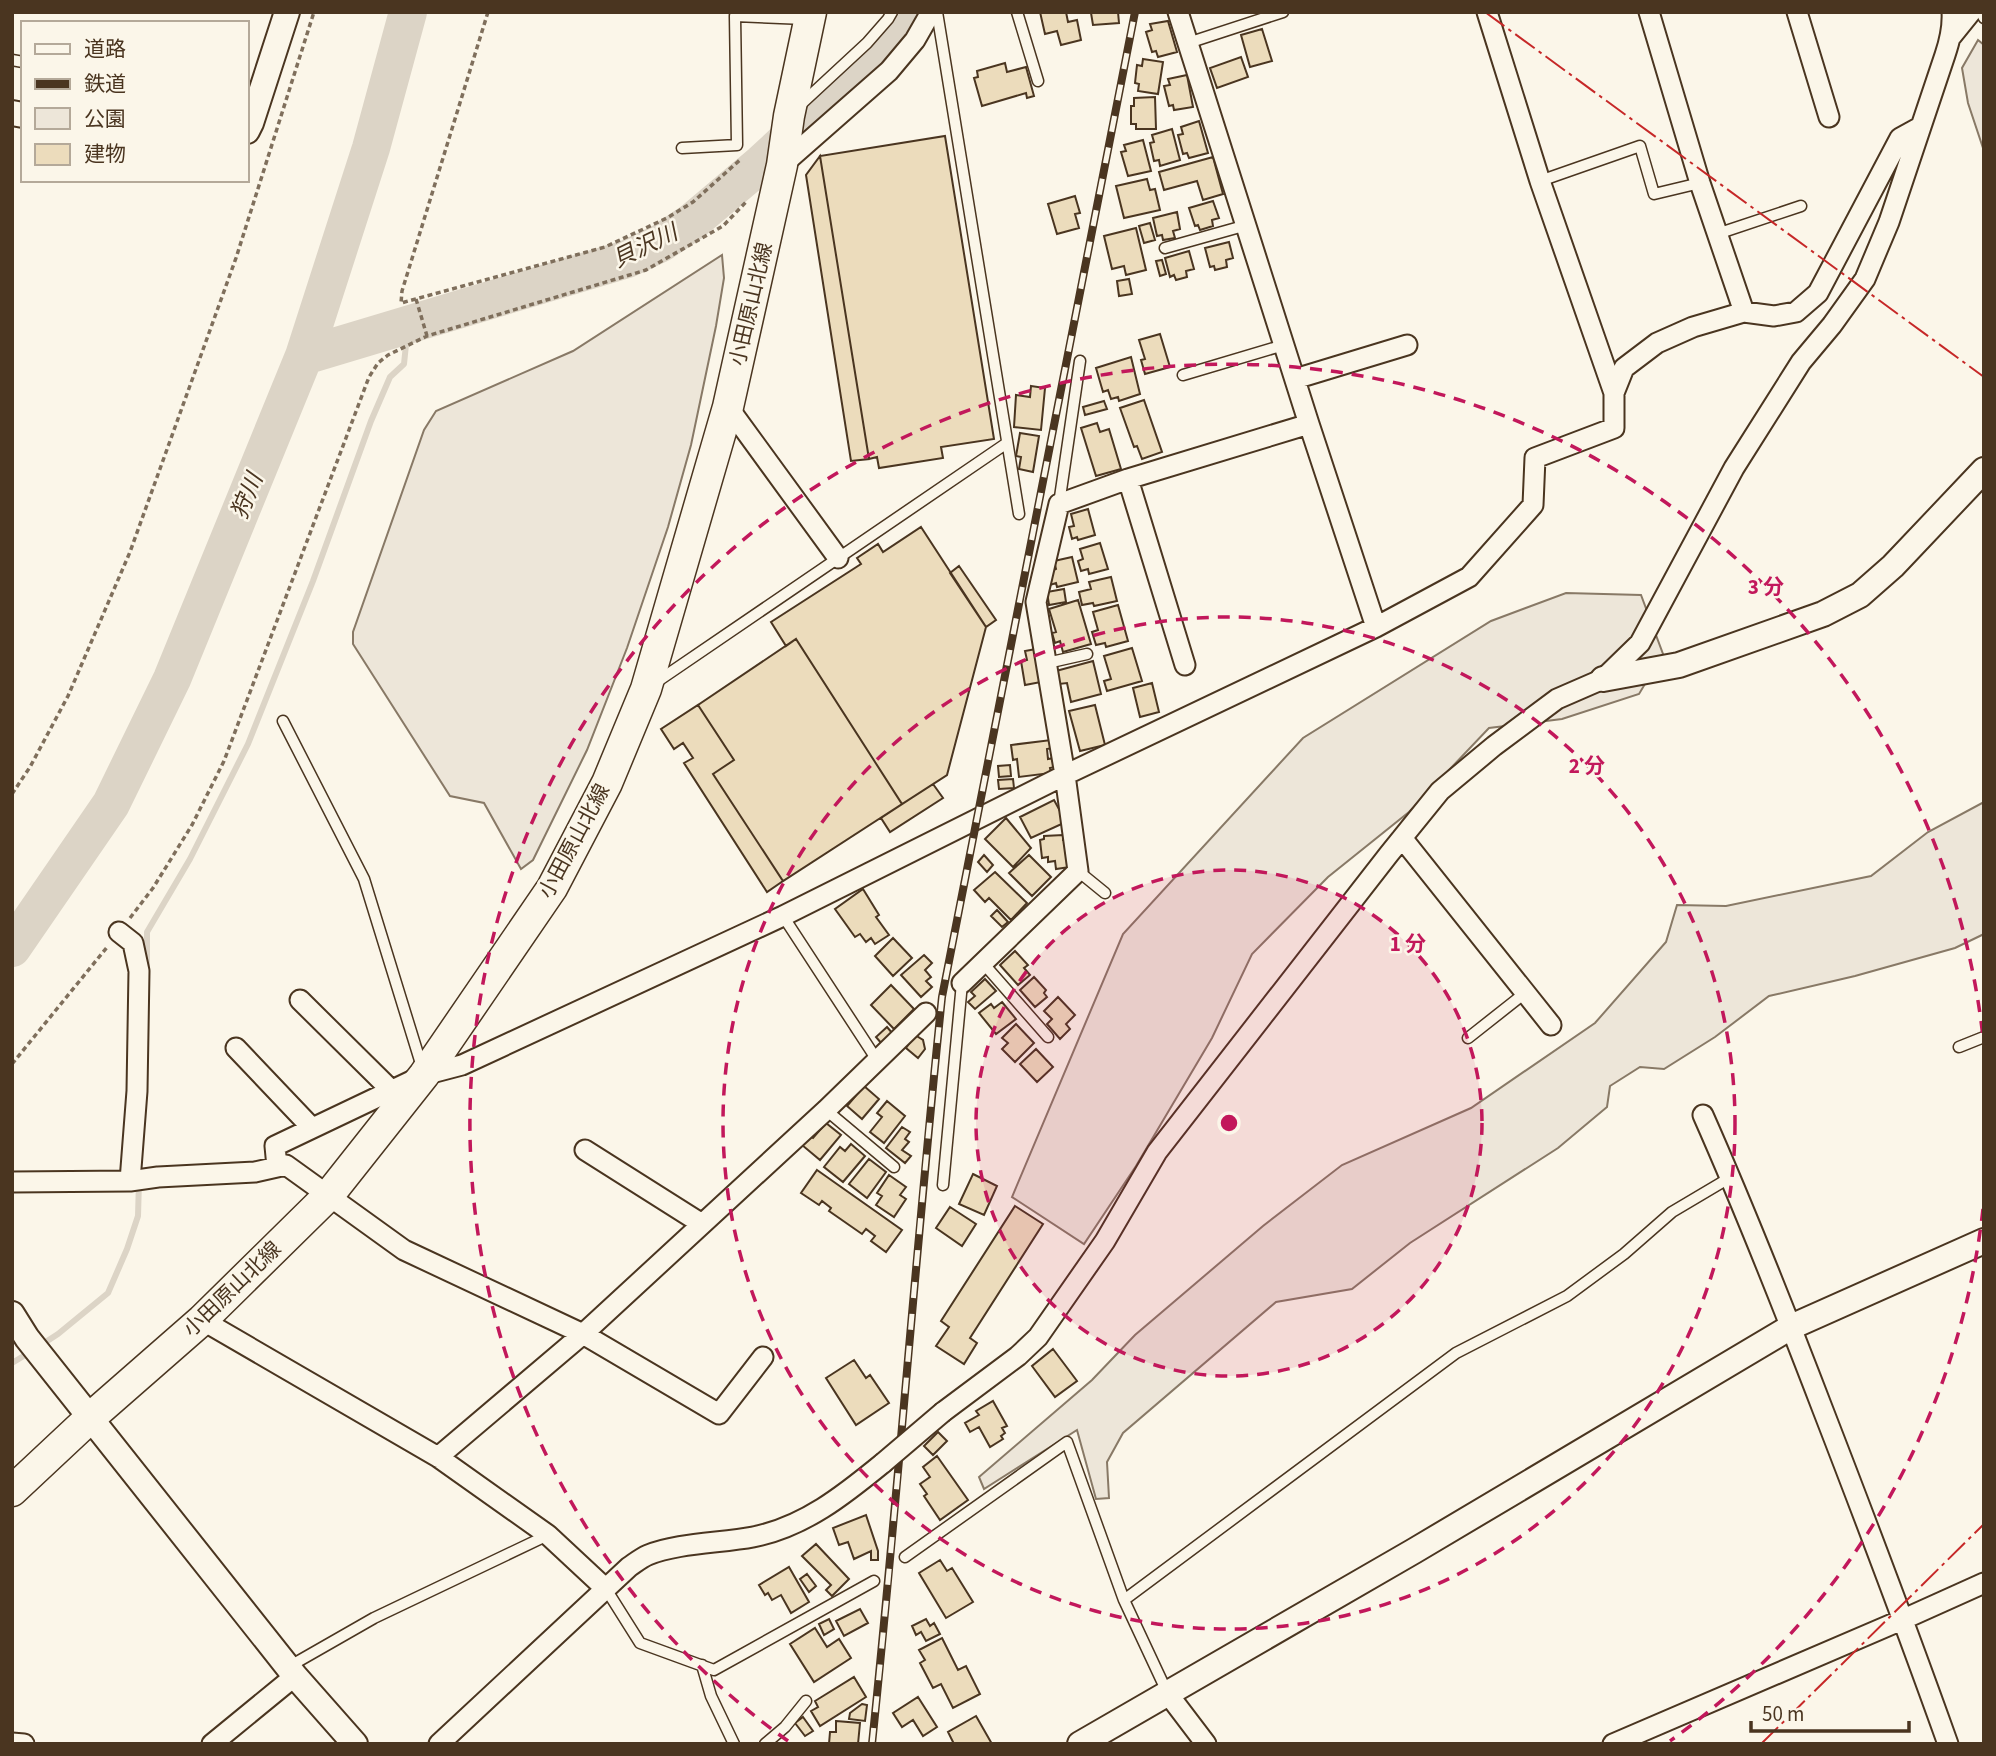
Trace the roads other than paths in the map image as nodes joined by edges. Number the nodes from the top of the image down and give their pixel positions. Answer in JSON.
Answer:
{"nodes":[{"id":1,"x":286,"y":12,"type":"edge"},
{"id":2,"x":892,"y":12,"type":"edge"},
{"id":3,"x":931,"y":12,"type":"edge"},
{"id":4,"x":937,"y":12,"type":"edge"},
{"id":5,"x":1017,"y":12,"type":"edge"},
{"id":6,"x":1178,"y":12,"type":"edge"},
{"id":7,"x":1283,"y":12,"type":"edge"},
{"id":8,"x":1487,"y":12,"type":"edge"},
{"id":9,"x":1649,"y":12,"type":"edge"},
{"id":10,"x":1797,"y":12,"type":"edge"},
{"id":11,"x":1952,"y":12,"type":"edge"},
{"id":12,"x":1971,"y":12,"type":"edge"},
{"id":13,"x":1981,"y":12,"type":"edge"},
{"id":14,"x":810,"y":16,"type":"edge"},
{"id":15,"x":1984,"y":18,"type":"edge"},
{"id":16,"x":1950,"y":38,"type":"junction"},
{"id":17,"x":1188,"y":43,"type":"junction"},
{"id":18,"x":1038,"y":81,"type":"dead end"},
{"id":19,"x":789,"y":116,"type":"junction"},
{"id":20,"x":1829,"y":117,"type":"dead end"},
{"id":21,"x":1920,"y":127,"type":"junction"},
{"id":22,"x":248,"y":129,"type":"edge"},
{"id":23,"x":682,"y":148,"type":"dead end"},
{"id":24,"x":782,"y":165,"type":"junction"},
{"id":25,"x":1540,"y":181,"type":"junction"},
{"id":26,"x":1700,"y":183,"type":"junction"},
{"id":27,"x":1801,"y":206,"type":"dead end"},
{"id":28,"x":1247,"y":225,"type":"junction"},
{"id":29,"x":1717,"y":234,"type":"junction"},
{"id":30,"x":1165,"y":248,"type":"dead end"},
{"id":31,"x":1744,"y":312,"type":"junction"},
{"id":32,"x":1284,"y":345,"type":"junction"},
{"id":33,"x":1408,"y":345,"type":"dead end"},
{"id":34,"x":1080,"y":360,"type":"dead end"},
{"id":35,"x":1183,"y":375,"type":"dead end"},
{"id":36,"x":1295,"y":379,"type":"junction"},
{"id":37,"x":1614,"y":393,"type":"junction"},
{"id":38,"x":728,"y":407,"type":"junction"},
{"id":39,"x":1309,"y":424,"type":"junction"},
{"id":40,"x":1007,"y":443,"type":"junction"},
{"id":41,"x":1984,"y":470,"type":"edge"},
{"id":42,"x":1128,"y":479,"type":"junction"},
{"id":43,"x":1059,"y":503,"type":"junction"},
{"id":44,"x":1019,"y":514,"type":"dead end"},
{"id":45,"x":838,"y":558,"type":"junction"},
{"id":46,"x":1376,"y":627,"type":"junction"},
{"id":47,"x":1087,"y":654,"type":"dead end"},
{"id":48,"x":1046,"y":663,"type":"junction"},
{"id":49,"x":1185,"y":665,"type":"dead end"},
{"id":50,"x":1602,"y":678,"type":"junction"},
{"id":51,"x":646,"y":689,"type":"junction"},
{"id":52,"x":284,"y":721,"type":"dead end"},
{"id":53,"x":1065,"y":775,"type":"junction"},
{"id":54,"x":1402,"y":838,"type":"junction"},
{"id":55,"x":1078,"y":871,"type":"junction"},
{"id":56,"x":1105,"y":893,"type":"dead end"},
{"id":57,"x":783,"y":916,"type":"junction"},
{"id":58,"x":120,"y":932,"type":"road end"},
{"id":59,"x":983,"y":963,"type":"junction"},
{"id":60,"x":962,"y":983,"type":"joint"},
{"id":61,"x":1525,"y":993,"type":"junction"},
{"id":62,"x":300,"y":1000,"type":"dead end"},
{"id":63,"x":926,"y":1013,"type":"dead end"},
{"id":64,"x":1551,"y":1025,"type":"dead end"},
{"id":65,"x":1048,"y":1037,"type":"dead end"},
{"id":66,"x":1984,"y":1037,"type":"edge"},
{"id":67,"x":1468,"y":1038,"type":"dead end"},
{"id":68,"x":1959,"y":1047,"type":"dead end"},
{"id":69,"x":236,"y":1048,"type":"dead end"},
{"id":70,"x":877,"y":1060,"type":"junction"},
{"id":71,"x":424,"y":1075,"type":"junction"},
{"id":72,"x":391,"y":1091,"type":"junction"},
{"id":73,"x":826,"y":1110,"type":"junction"},
{"id":74,"x":1703,"y":1115,"type":"dead end"},
{"id":75,"x":312,"y":1128,"type":"junction"},
{"id":76,"x":585,"y":1150,"type":"dead end"},
{"id":77,"x":277,"y":1167,"type":"junction"},
{"id":78,"x":894,"y":1167,"type":"dead end"},
{"id":79,"x":1731,"y":1177,"type":"junction"},
{"id":80,"x":130,"y":1181,"type":"junction"},
{"id":81,"x":12,"y":1182,"type":"edge"},
{"id":82,"x":943,"y":1185,"type":"dead end"},
{"id":83,"x":329,"y":1195,"type":"junction"},
{"id":84,"x":702,"y":1224,"type":"junction"},
{"id":85,"x":1984,"y":1241,"type":"edge"},
{"id":86,"x":12,"y":1314,"type":"edge"},
{"id":87,"x":202,"y":1320,"type":"junction"},
{"id":88,"x":1791,"y":1327,"type":"junction"},
{"id":89,"x":583,"y":1334,"type":"junction"},
{"id":90,"x":20,"y":1343,"type":"edge"},
{"id":91,"x":763,"y":1357,"type":"dead end"},
{"id":92,"x":90,"y":1418,"type":"junction"},
{"id":93,"x":438,"y":1457,"type":"junction"},
{"id":94,"x":12,"y":1491,"type":"edge"},
{"id":95,"x":548,"y":1535,"type":"junction"},
{"id":96,"x":905,"y":1557,"type":"dead end"},
{"id":97,"x":874,"y":1580,"type":"dead end"},
{"id":98,"x":1984,"y":1583,"type":"edge"},
{"id":99,"x":606,"y":1589,"type":"junction"},
{"id":100,"x":1124,"y":1600,"type":"junction"},
{"id":101,"x":1903,"y":1619,"type":"junction"},
{"id":102,"x":702,"y":1665,"type":"junction"},
{"id":103,"x":292,"y":1672,"type":"junction"},
{"id":104,"x":1168,"y":1694,"type":"junction"},
{"id":105,"x":806,"y":1700,"type":"dead end"},
{"id":106,"x":12,"y":1743,"type":"edge"},
{"id":107,"x":24,"y":1744,"type":"edge"},
{"id":108,"x":212,"y":1744,"type":"edge"},
{"id":109,"x":355,"y":1744,"type":"edge"},
{"id":110,"x":439,"y":1744,"type":"edge"},
{"id":111,"x":734,"y":1744,"type":"edge"},
{"id":112,"x":765,"y":1744,"type":"edge"},
{"id":113,"x":1080,"y":1744,"type":"edge"},
{"id":114,"x":1206,"y":1744,"type":"edge"},
{"id":115,"x":1613,"y":1744,"type":"edge"},
{"id":116,"x":1948,"y":1744,"type":"edge"}],
"edges":[{"from":1,"to":22,"type":"street"},
{"from":2,"to":19,"type":"lane"},
{"from":3,"to":24,"type":"street"},
{"from":4,"to":40,"type":"lane"},
{"from":5,"to":18,"type":"lane"},
{"from":6,"to":17,"type":"street"},
{"from":7,"to":17,"type":"lane"},
{"from":8,"to":25,"type":"street"},
{"from":9,"to":26,"type":"street"},
{"from":10,"to":20,"type":"street"},
{"from":11,"to":16,"type":"street"},
{"from":12,"to":16,"type":"street"},
{"from":13,"to":15,"type":"lane"},
{"from":14,"to":19,"type":"main road","name":"小田原山北線"},
{"from":14,"to":23,"type":"lane"},
{"from":16,"to":21,"type":"street"},
{"from":17,"to":28,"type":"street"},
{"from":19,"to":24,"type":"main road","name":"小田原山北線"},
{"from":21,"to":31,"type":"street"},
{"from":21,"to":50,"type":"street"},
{"from":24,"to":38,"type":"main road","name":"小田原山北線"},
{"from":25,"to":26,"type":"lane"},
{"from":25,"to":37,"type":"street"},
{"from":26,"to":29,"type":"street"},
{"from":27,"to":29,"type":"lane"},
{"from":28,"to":30,"type":"lane"},
{"from":28,"to":32,"type":"street"},
{"from":29,"to":31,"type":"street"},
{"from":31,"to":37,"type":"street"},
{"from":32,"to":35,"type":"lane"},
{"from":32,"to":36,"type":"street"},
{"from":33,"to":36,"type":"street"},
{"from":34,"to":43,"type":"lane"},
{"from":36,"to":39,"type":"street"},
{"from":37,"to":46,"type":"street"},
{"from":38,"to":45,"type":"street"},
{"from":38,"to":51,"type":"main road","name":"小田原山北線"},
{"from":39,"to":42,"type":"street"},
{"from":39,"to":46,"type":"street"},
{"from":40,"to":44,"type":"lane"},
{"from":40,"to":45,"type":"lane"},
{"from":41,"to":50,"type":"street"},
{"from":42,"to":43,"type":"street"},
{"from":42,"to":49,"type":"street"},
{"from":43,"to":48,"type":"street"},
{"from":45,"to":51,"type":"lane"},
{"from":46,"to":53,"type":"street"},
{"from":47,"to":48,"type":"lane"},
{"from":48,"to":53,"type":"street"},
{"from":50,"to":54,"type":"street"},
{"from":51,"to":71,"type":"main road","name":"小田原山北線"},
{"from":52,"to":71,"type":"lane"},
{"from":53,"to":55,"type":"street"},
{"from":53,"to":57,"type":"street"},
{"from":54,"to":61,"type":"street"},
{"from":54,"to":99,"type":"street","bridge":true},
{"from":55,"to":56,"type":"lane"},
{"from":55,"to":59,"type":"street"},
{"from":57,"to":70,"type":"lane"},
{"from":57,"to":71,"type":"street"},
{"from":58,"to":80,"type":"street"},
{"from":59,"to":60,"type":"street"},
{"from":59,"to":65,"type":"lane"},
{"from":60,"to":82,"type":"lane"},
{"from":61,"to":64,"type":"street"},
{"from":61,"to":67,"type":"lane"},
{"from":62,"to":72,"type":"street"},
{"from":63,"to":70,"type":"street"},
{"from":66,"to":68,"type":"lane"},
{"from":69,"to":75,"type":"street"},
{"from":70,"to":73,"type":"street"},
{"from":71,"to":72,"type":"street"},
{"from":71,"to":83,"type":"main road","name":"小田原山北線"},
{"from":72,"to":75,"type":"street"},
{"from":73,"to":78,"type":"lane"},
{"from":73,"to":84,"type":"street"},
{"from":74,"to":79,"type":"street"},
{"from":75,"to":77,"type":"street"},
{"from":76,"to":84,"type":"street"},
{"from":77,"to":80,"type":"street"},
{"from":77,"to":83,"type":"street"},
{"from":79,"to":88,"type":"street"},
{"from":79,"to":100,"type":"lane"},
{"from":80,"to":81,"type":"street"},
{"from":83,"to":87,"type":"main road","name":"小田原山北線"},
{"from":83,"to":89,"type":"street"},
{"from":84,"to":89,"type":"street"},
{"from":85,"to":88,"type":"street"},
{"from":86,"to":90,"type":"street"},
{"from":87,"to":92,"type":"main road","name":"小田原山北線"},
{"from":87,"to":93,"type":"street"},
{"from":88,"to":101,"type":"street"},
{"from":88,"to":104,"type":"street"},
{"from":89,"to":91,"type":"street"},
{"from":89,"to":93,"type":"street"},
{"from":90,"to":92,"type":"street"},
{"from":92,"to":94,"type":"main road","name":"小田原山北線"},
{"from":92,"to":103,"type":"street"},
{"from":93,"to":95,"type":"street"},
{"from":95,"to":99,"type":"street"},
{"from":95,"to":103,"type":"lane"},
{"from":96,"to":100,"type":"lane"},
{"from":97,"to":102,"type":"lane"},
{"from":98,"to":101,"type":"street"},
{"from":99,"to":102,"type":"lane"},
{"from":99,"to":110,"type":"street"},
{"from":100,"to":104,"type":"lane"},
{"from":101,"to":115,"type":"street"},
{"from":101,"to":116,"type":"street"},
{"from":102,"to":111,"type":"lane"},
{"from":103,"to":108,"type":"street"},
{"from":103,"to":109,"type":"street"},
{"from":104,"to":113,"type":"street"},
{"from":104,"to":114,"type":"street"},
{"from":105,"to":112,"type":"lane"},
{"from":106,"to":107,"type":"street"}]}
